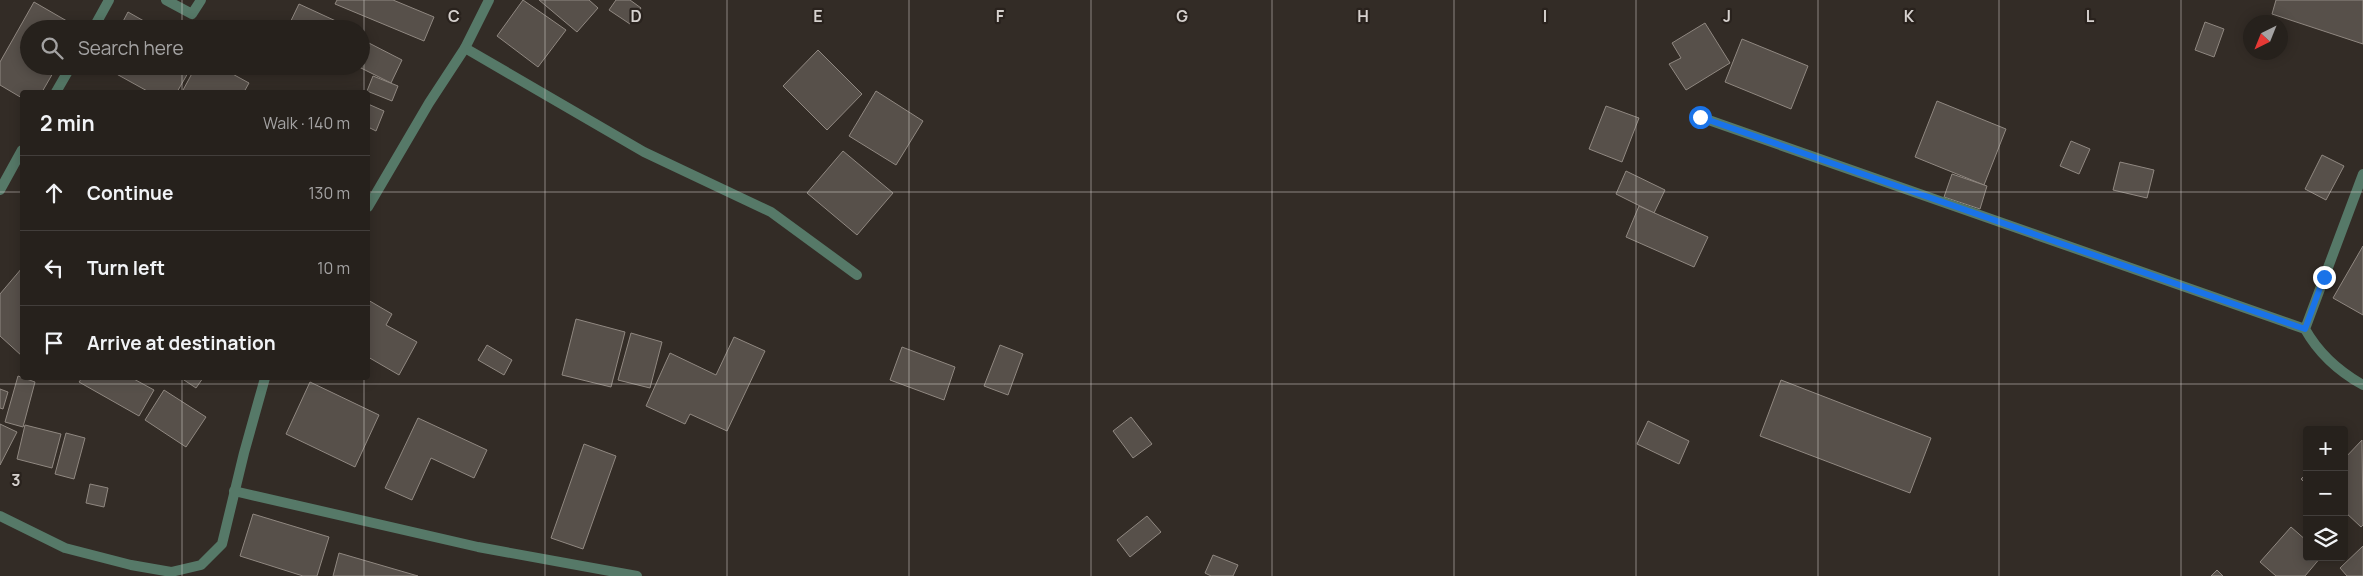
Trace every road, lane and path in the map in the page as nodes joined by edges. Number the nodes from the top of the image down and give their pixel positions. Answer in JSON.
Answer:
{"nodes":[{"id":1,"x":109,"y":0,"type":"edge"},
{"id":2,"x":166,"y":0,"type":"edge"},
{"id":3,"x":202,"y":0,"type":"edge"},
{"id":4,"x":489,"y":0,"type":"edge"},
{"id":5,"x":98,"y":20,"type":"edge"},
{"id":6,"x":465,"y":48,"type":"junction"},
{"id":7,"x":66,"y":75,"type":"edge"},
{"id":8,"x":57,"y":90,"type":"edge"},
{"id":9,"x":1700,"y":117,"type":"dead end"},
{"id":10,"x":20,"y":154,"type":"edge"},
{"id":11,"x":2363,"y":174,"type":"edge"},
{"id":12,"x":0,"y":190,"type":"edge"},
{"id":13,"x":370,"y":204,"type":"edge"},
{"id":14,"x":857,"y":275,"type":"dead end"},
{"id":15,"x":2305,"y":329,"type":"junction"},
{"id":16,"x":264,"y":380,"type":"edge"},
{"id":17,"x":2363,"y":385,"type":"edge"},
{"id":18,"x":234,"y":491,"type":"junction"},
{"id":19,"x":0,"y":516,"type":"edge"},
{"id":20,"x":637,"y":576,"type":"edge"}],
"edges":[{"from":1,"to":5,"type":"street"},
{"from":2,"to":3,"type":"street"},
{"from":4,"to":6,"type":"street"},
{"from":6,"to":13,"type":"street"},
{"from":6,"to":14,"type":"street"},
{"from":7,"to":8,"type":"street"},
{"from":9,"to":15,"type":"street"},
{"from":10,"to":12,"type":"street"},
{"from":11,"to":15,"type":"street"},
{"from":15,"to":17,"type":"street"},
{"from":16,"to":18,"type":"street"},
{"from":18,"to":19,"type":"street"},
{"from":18,"to":20,"type":"street"}]}
